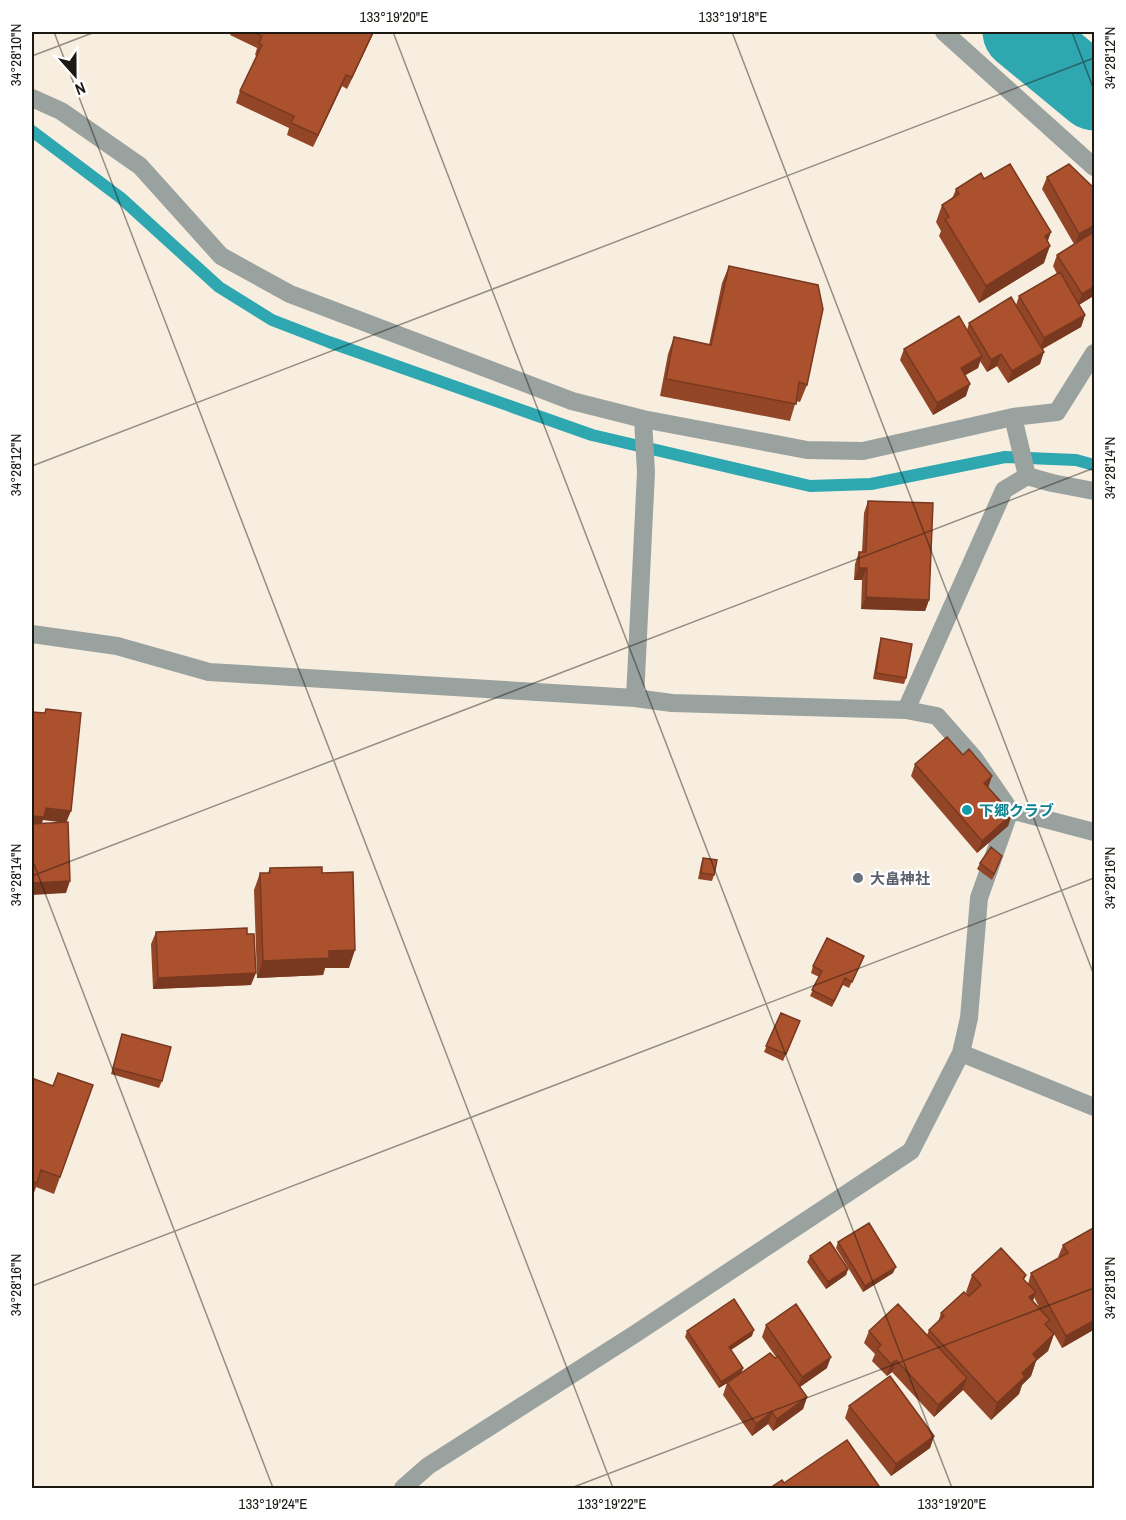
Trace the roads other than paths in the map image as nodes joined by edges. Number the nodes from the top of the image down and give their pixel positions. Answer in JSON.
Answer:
{"nodes":[{"id":1,"x":944,"y":32,"type":"edge"},
{"id":2,"x":32,"y":98,"type":"edge"},
{"id":3,"x":1095,"y":167,"type":"edge"},
{"id":4,"x":1095,"y":353,"type":"edge"},
{"id":5,"x":1013,"y":417,"type":"junction"},
{"id":6,"x":643,"y":418,"type":"junction"},
{"id":7,"x":1027,"y":476,"type":"junction"},
{"id":8,"x":1095,"y":491,"type":"edge"},
{"id":9,"x":32,"y":634,"type":"edge"},
{"id":10,"x":635,"y":698,"type":"junction"},
{"id":11,"x":906,"y":710,"type":"junction"},
{"id":12,"x":1010,"y":810,"type":"junction"},
{"id":13,"x":1095,"y":832,"type":"edge"},
{"id":14,"x":961,"y":1053,"type":"junction"},
{"id":15,"x":1095,"y":1107,"type":"edge"},
{"id":16,"x":403,"y":1488,"type":"edge"}],
"edges":[{"from":1,"to":3,"type":"street"},
{"from":2,"to":6,"type":"street"},
{"from":4,"to":5,"type":"street"},
{"from":5,"to":6,"type":"street"},
{"from":5,"to":7,"type":"street"},
{"from":6,"to":10,"type":"street"},
{"from":7,"to":8,"type":"street"},
{"from":7,"to":11,"type":"street"},
{"from":9,"to":10,"type":"street"},
{"from":10,"to":11,"type":"street"},
{"from":11,"to":12,"type":"street"},
{"from":12,"to":13,"type":"street"},
{"from":12,"to":14,"type":"street"},
{"from":14,"to":15,"type":"street"},
{"from":14,"to":16,"type":"street"}]}
